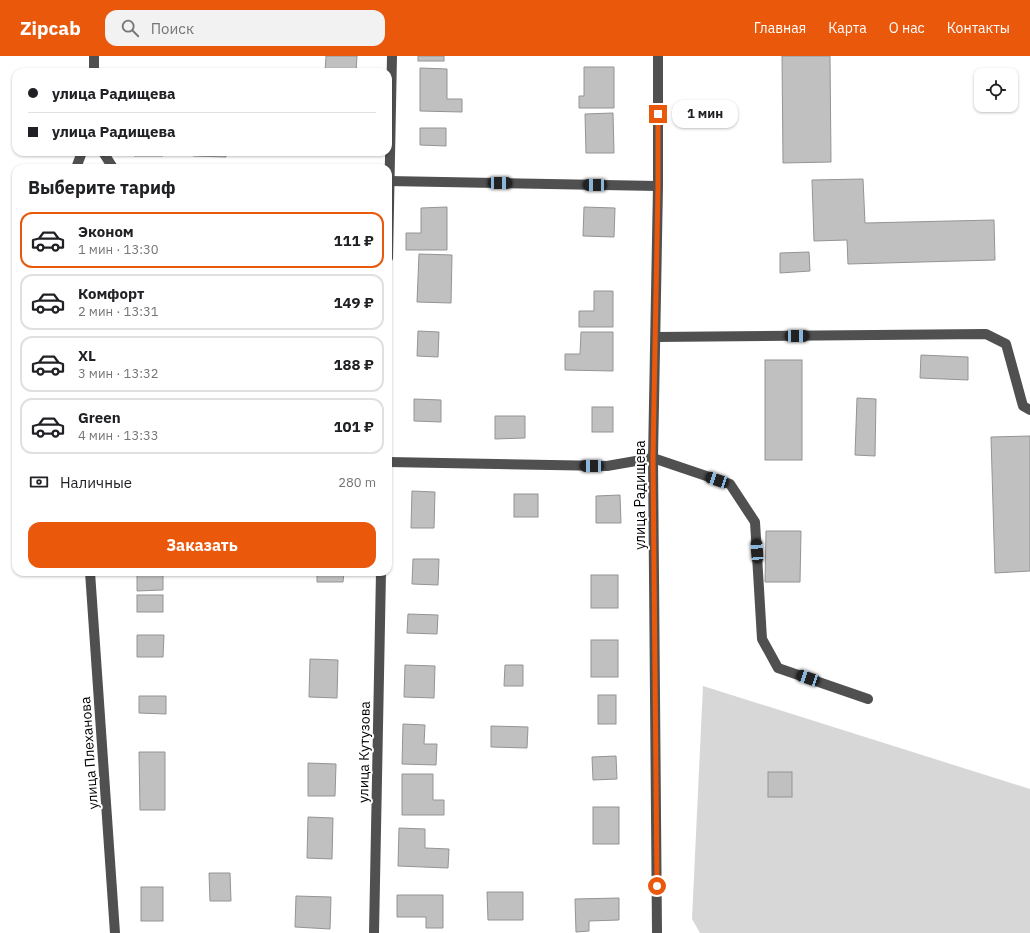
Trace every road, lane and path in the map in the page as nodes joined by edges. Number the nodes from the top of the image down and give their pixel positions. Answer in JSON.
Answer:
{"nodes":[{"id":1,"x":94,"y":56,"type":"edge"},
{"id":2,"x":392,"y":56,"type":"edge"},
{"id":3,"x":658,"y":56,"type":"edge"},
{"id":4,"x":94,"y":68,"type":"edge"},
{"id":5,"x":392,"y":68,"type":"edge"},
{"id":6,"x":392,"y":181,"type":"edge"},
{"id":7,"x":658,"y":186,"type":"junction"},
{"id":8,"x":656,"y":337,"type":"junction"},
{"id":9,"x":1030,"y":410,"type":"edge"},
{"id":10,"x":653,"y":458,"type":"junction"},
{"id":11,"x":392,"y":462,"type":"edge"},
{"id":12,"x":90,"y":576,"type":"edge"},
{"id":13,"x":381,"y":576,"type":"edge"},
{"id":14,"x":868,"y":699,"type":"dead end"},
{"id":15,"x":115,"y":933,"type":"edge"},
{"id":16,"x":374,"y":933,"type":"edge"},
{"id":17,"x":657,"y":933,"type":"edge"}],
"edges":[{"from":1,"to":4,"type":"street"},
{"from":2,"to":5,"type":"street"},
{"from":3,"to":7,"type":"street","name":"улица Радищева"},
{"from":6,"to":7,"type":"street"},
{"from":7,"to":8,"type":"street","name":"улица Радищева"},
{"from":8,"to":9,"type":"street"},
{"from":8,"to":10,"type":"street","name":"улица Радищева"},
{"from":10,"to":11,"type":"street"},
{"from":10,"to":14,"type":"street"},
{"from":10,"to":17,"type":"street","name":"улица Радищева"},
{"from":12,"to":15,"type":"street","name":"улица Плеханова"},
{"from":13,"to":16,"type":"street","name":"улица Кутузова"}]}
